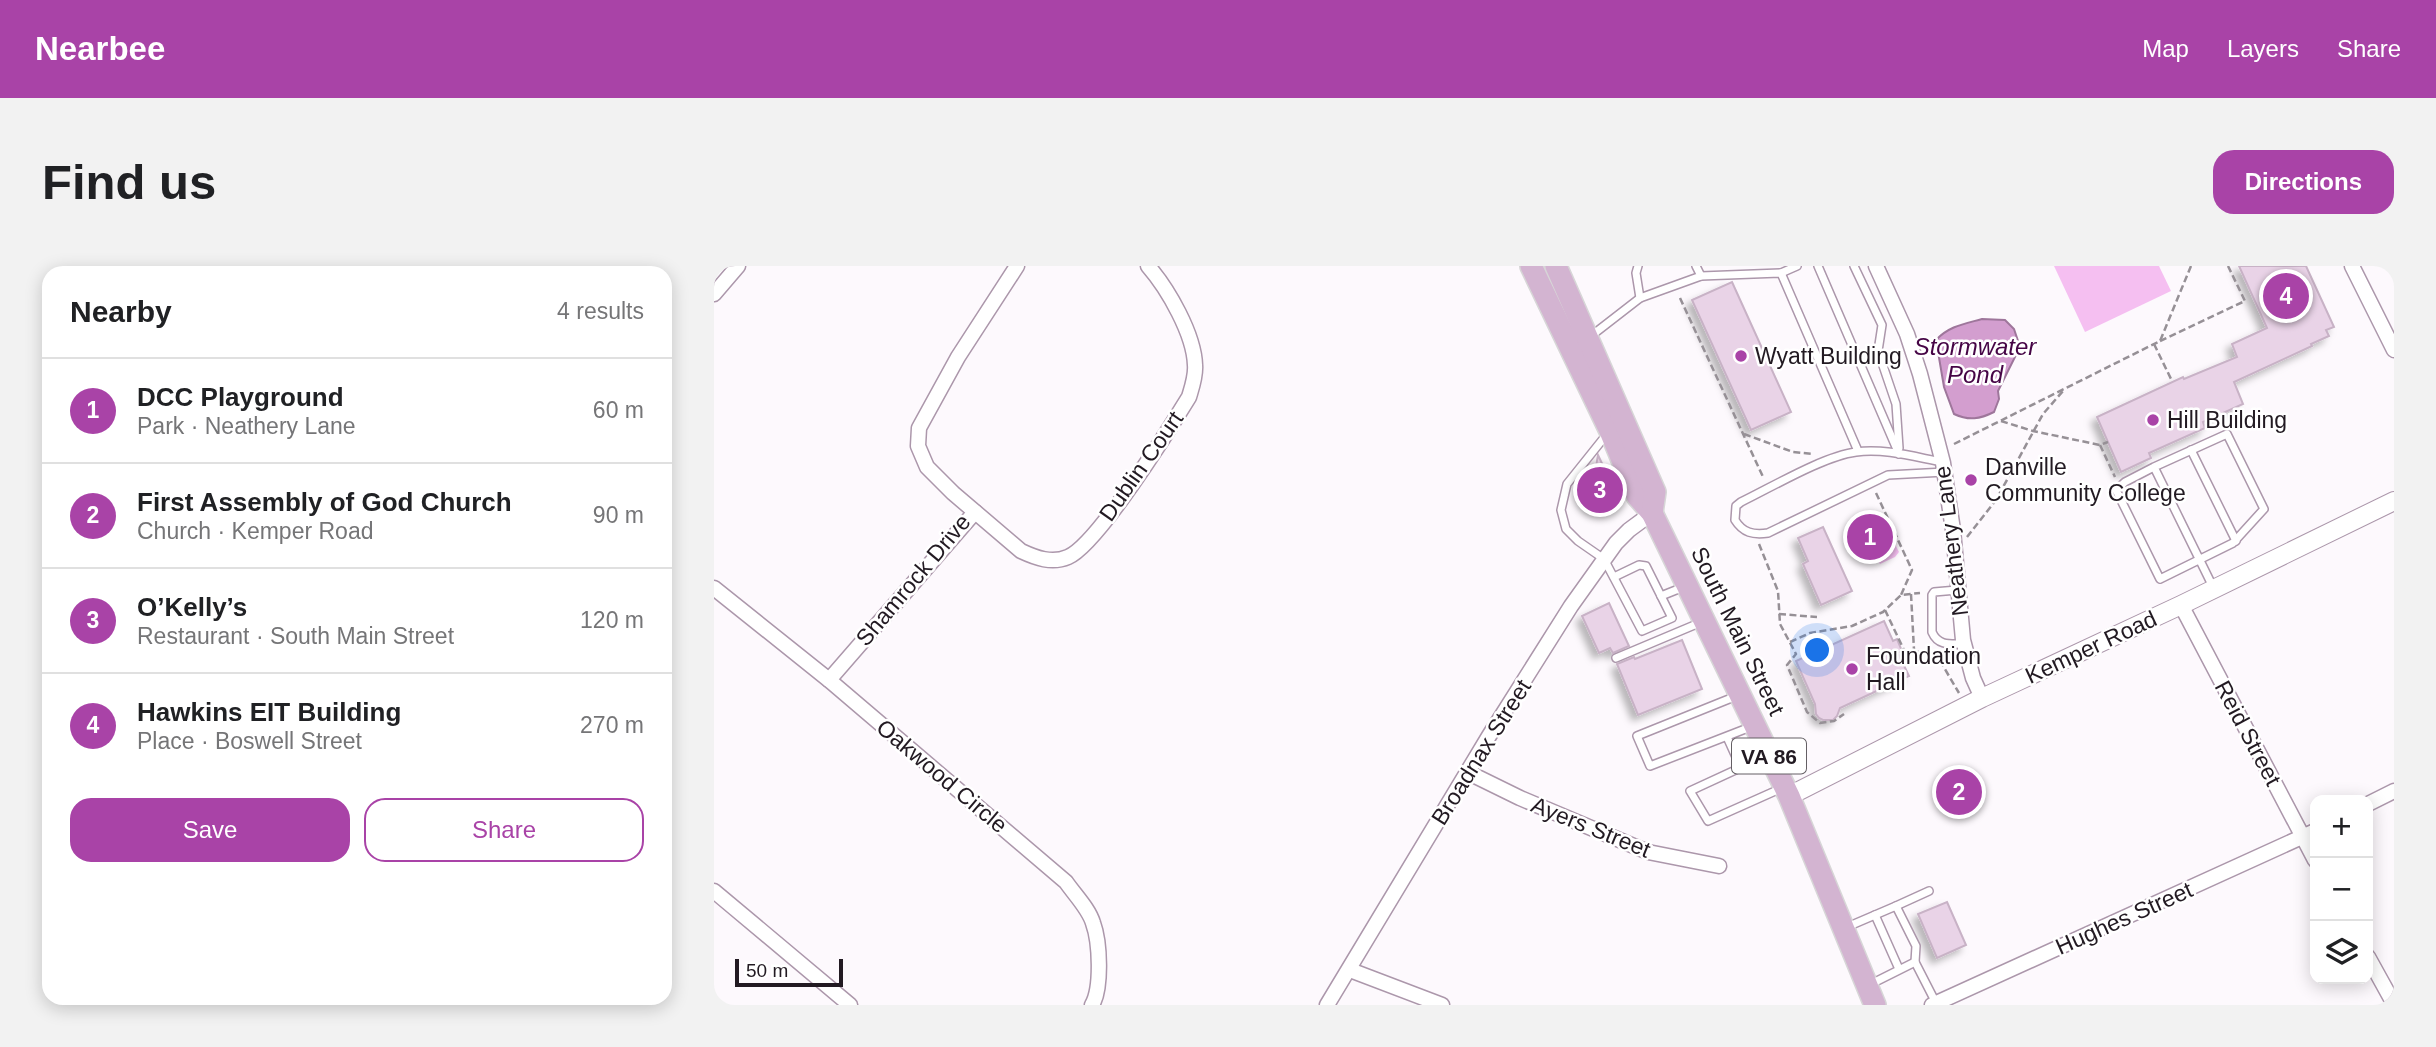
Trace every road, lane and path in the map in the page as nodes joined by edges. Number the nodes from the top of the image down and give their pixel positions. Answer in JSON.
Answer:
{"nodes":[{"id":1,"x":738,"y":266,"type":"edge"},
{"id":2,"x":1017,"y":266,"type":"edge"},
{"id":3,"x":1147,"y":266,"type":"edge"},
{"id":4,"x":1531,"y":266,"type":"edge"},
{"id":5,"x":1556,"y":266,"type":"edge"},
{"id":6,"x":1638,"y":266,"type":"edge"},
{"id":7,"x":1696,"y":266,"type":"edge"},
{"id":8,"x":1797,"y":266,"type":"edge"},
{"id":9,"x":1818,"y":266,"type":"edge"},
{"id":10,"x":1854,"y":266,"type":"edge"},
{"id":11,"x":1876,"y":266,"type":"edge"},
{"id":12,"x":2191,"y":266,"type":"edge"},
{"id":13,"x":2228,"y":266,"type":"edge"},
{"id":14,"x":2352,"y":266,"type":"edge"},
{"id":15,"x":1781,"y":273,"type":"junction"},
{"id":16,"x":1701,"y":276,"type":"junction"},
{"id":17,"x":714,"y":294,"type":"edge"},
{"id":18,"x":1640,"y":298,"type":"junction"},
{"id":19,"x":1680,"y":298,"type":"dead end"},
{"id":20,"x":1588,"y":339,"type":"junction"},
{"id":21,"x":2160,"y":341,"type":"junction"},
{"id":22,"x":2154,"y":344,"type":"junction"},
{"id":23,"x":2394,"y":350,"type":"edge"},
{"id":24,"x":2172,"y":382,"type":"dead end"},
{"id":25,"x":2066,"y":388,"type":"junction"},
{"id":26,"x":2001,"y":421,"type":"junction"},
{"id":27,"x":1610,"y":431,"type":"junction"},
{"id":28,"x":2034,"y":431,"type":"junction"},
{"id":29,"x":1743,"y":434,"type":"junction"},
{"id":30,"x":2108,"y":442,"type":"dead end"},
{"id":31,"x":2100,"y":445,"type":"junction"},
{"id":32,"x":2191,"y":450,"type":"junction"},
{"id":33,"x":1858,"y":452,"type":"junction"},
{"id":34,"x":1899,"y":454,"type":"junction"},
{"id":35,"x":1838,"y":456,"type":"junction"},
{"id":36,"x":1942,"y":462,"type":"junction"},
{"id":37,"x":2154,"y":467,"type":"junction"},
{"id":38,"x":1871,"y":484,"type":"junction"},
{"id":39,"x":1775,"y":486,"type":"junction"},
{"id":40,"x":2119,"y":487,"type":"junction"},
{"id":41,"x":2394,"y":501,"type":"edge"},
{"id":42,"x":975,"y":512,"type":"junction"},
{"id":43,"x":1652,"y":513,"type":"junction"},
{"id":44,"x":1755,"y":534,"type":"junction"},
{"id":45,"x":2236,"y":541,"type":"junction"},
{"id":46,"x":1955,"y":552,"type":"junction"},
{"id":47,"x":1604,"y":559,"type":"junction"},
{"id":48,"x":2200,"y":560,"type":"junction"},
{"id":49,"x":1614,"y":577,"type":"junction"},
{"id":50,"x":1687,"y":586,"type":"junction"},
{"id":51,"x":714,"y":588,"type":"edge"},
{"id":52,"x":2214,"y":589,"type":"junction"},
{"id":53,"x":1958,"y":590,"type":"junction"},
{"id":54,"x":1934,"y":592,"type":"junction"},
{"id":55,"x":1633,"y":594,"type":"dead end"},
{"id":56,"x":1911,"y":594,"type":"junction"},
{"id":57,"x":1901,"y":595,"type":"junction"},
{"id":58,"x":1661,"y":596,"type":"junction"},
{"id":59,"x":1625,"y":598,"type":"junction"},
{"id":60,"x":2181,"y":605,"type":"junction"},
{"id":61,"x":1885,"y":610,"type":"junction"},
{"id":62,"x":1779,"y":614,"type":"junction"},
{"id":63,"x":1817,"y":617,"type":"dead end"},
{"id":64,"x":1704,"y":621,"type":"junction"},
{"id":65,"x":1790,"y":642,"type":"junction"},
{"id":66,"x":1963,"y":644,"type":"junction"},
{"id":67,"x":1914,"y":651,"type":"junction"},
{"id":68,"x":1616,"y":658,"type":"dead end"},
{"id":69,"x":829,"y":680,"type":"junction"},
{"id":70,"x":1740,"y":695,"type":"junction"},
{"id":71,"x":1974,"y":702,"type":"junction"},
{"id":72,"x":1844,"y":714,"type":"dead end"},
{"id":73,"x":1754,"y":725,"type":"junction"},
{"id":74,"x":1727,"y":737,"type":"junction"},
{"id":75,"x":1769,"y":755,"type":"junction"},
{"id":76,"x":1741,"y":768,"type":"junction"},
{"id":77,"x":1467,"y":772,"type":"junction"},
{"id":78,"x":2394,"y":791,"type":"edge"},
{"id":79,"x":1786,"y":792,"type":"junction"},
{"id":80,"x":2373,"y":802,"type":"edge"},
{"id":81,"x":2309,"y":834,"type":"edge"},
{"id":82,"x":2315,"y":858,"type":"edge"},
{"id":83,"x":1719,"y":866,"type":"dead end"},
{"id":84,"x":714,"y":891,"type":"edge"},
{"id":85,"x":1929,"y":891,"type":"dead end"},
{"id":86,"x":1896,"y":906,"type":"junction"},
{"id":87,"x":1875,"y":915,"type":"junction"},
{"id":88,"x":1844,"y":929,"type":"junction"},
{"id":89,"x":1915,"y":962,"type":"junction"},
{"id":90,"x":2373,"y":966,"type":"edge"},
{"id":91,"x":1899,"y":969,"type":"junction"},
{"id":92,"x":1350,"y":970,"type":"junction"},
{"id":93,"x":1871,"y":995,"type":"edge"},
{"id":94,"x":1934,"y":1004,"type":"edge"},
{"id":95,"x":2394,"y":1004,"type":"edge"},
{"id":96,"x":850,"y":1005,"type":"edge"},
{"id":97,"x":1092,"y":1005,"type":"edge"},
{"id":98,"x":1327,"y":1005,"type":"edge"},
{"id":99,"x":1442,"y":1005,"type":"edge"}],
"edges":[{"from":1,"to":17,"type":"street"},
{"from":2,"to":42,"type":"street","name":"Shamrock Drive"},
{"from":3,"to":42,"type":"street","name":"Dublin Court"},
{"from":4,"to":27,"type":"main road","name":"South Main Street","number":"VA 86"},
{"from":5,"to":20,"type":"main road","name":"South Main Street","number":"VA 86"},
{"from":6,"to":18,"type":"lane"},
{"from":7,"to":16,"type":"lane"},
{"from":8,"to":15,"type":"lane"},
{"from":9,"to":34,"type":"lane"},
{"from":10,"to":34,"type":"lane"},
{"from":11,"to":36,"type":"street","name":"Neathery Lane"},
{"from":12,"to":21,"type":"path"},
{"from":13,"to":21,"type":"path"},
{"from":14,"to":23,"type":"street"},
{"from":15,"to":16,"type":"lane"},
{"from":15,"to":33,"type":"lane"},
{"from":16,"to":18,"type":"lane"},
{"from":18,"to":20,"type":"lane"},
{"from":19,"to":29,"type":"path"},
{"from":20,"to":43,"type":"main road","name":"South Main Street","number":"VA 86"},
{"from":21,"to":22,"type":"path"},
{"from":22,"to":24,"type":"path"},
{"from":22,"to":25,"type":"path"},
{"from":25,"to":26,"type":"path"},
{"from":25,"to":28,"type":"path"},
{"from":26,"to":28,"type":"path"},
{"from":26,"to":36,"type":"path"},
{"from":27,"to":43,"type":"main road","name":"South Main Street","number":"VA 86"},
{"from":27,"to":47,"type":"lane"},
{"from":28,"to":31,"type":"path"},
{"from":28,"to":46,"type":"path"},
{"from":29,"to":35,"type":"path"},
{"from":29,"to":39,"type":"path"},
{"from":30,"to":31,"type":"path"},
{"from":31,"to":40,"type":"path"},
{"from":32,"to":37,"type":"lane"},
{"from":32,"to":45,"type":"lane"},
{"from":32,"to":45,"type":"lane"},
{"from":33,"to":34,"type":"lane"},
{"from":33,"to":35,"type":"lane"},
{"from":34,"to":36,"type":"lane"},
{"from":35,"to":39,"type":"lane"},
{"from":36,"to":38,"type":"lane"},
{"from":36,"to":46,"type":"street","name":"Neathery Lane"},
{"from":37,"to":40,"type":"lane"},
{"from":37,"to":48,"type":"lane"},
{"from":38,"to":44,"type":"lane"},
{"from":38,"to":57,"type":"path"},
{"from":39,"to":44,"type":"lane"},
{"from":40,"to":48,"type":"lane"},
{"from":41,"to":52,"type":"street","name":"Kemper Road"},
{"from":42,"to":69,"type":"street","name":"Shamrock Drive"},
{"from":43,"to":47,"type":"street","name":"Broadnax Street"},
{"from":43,"to":50,"type":"main road","name":"South Main Street","number":"VA 86"},
{"from":44,"to":62,"type":"path"},
{"from":45,"to":48,"type":"lane"},
{"from":46,"to":53,"type":"street","name":"Neathery Lane"},
{"from":47,"to":49,"type":"lane"},
{"from":47,"to":77,"type":"street","name":"Broadnax Street"},
{"from":48,"to":52,"type":"lane"},
{"from":49,"to":58,"type":"lane"},
{"from":49,"to":59,"type":"lane"},
{"from":50,"to":58,"type":"lane"},
{"from":50,"to":64,"type":"main road","name":"South Main Street","number":"VA 86"},
{"from":51,"to":69,"type":"street","name":"Oakwood Circle"},
{"from":52,"to":60,"type":"street","name":"Kemper Road"},
{"from":53,"to":54,"type":"lane"},
{"from":53,"to":66,"type":"street","name":"Neathery Lane"},
{"from":54,"to":56,"type":"path"},
{"from":54,"to":66,"type":"lane"},
{"from":55,"to":59,"type":"lane"},
{"from":56,"to":57,"type":"path"},
{"from":56,"to":67,"type":"path"},
{"from":57,"to":61,"type":"path"},
{"from":58,"to":59,"type":"lane"},
{"from":60,"to":71,"type":"street","name":"Kemper Road"},
{"from":60,"to":81,"type":"street","name":"Reid Street"},
{"from":61,"to":65,"type":"path"},
{"from":61,"to":67,"type":"path"},
{"from":62,"to":63,"type":"path"},
{"from":62,"to":65,"type":"path"},
{"from":64,"to":68,"type":"lane"},
{"from":64,"to":70,"type":"main road","name":"South Main Street","number":"VA 86"},
{"from":65,"to":72,"type":"path"},
{"from":66,"to":71,"type":"street","name":"Neathery Lane"},
{"from":67,"to":71,"type":"path"},
{"from":69,"to":97,"type":"street","name":"Oakwood Circle"},
{"from":70,"to":73,"type":"main road","name":"South Main Street","number":"VA 86"},
{"from":70,"to":74,"type":"lane"},
{"from":71,"to":79,"type":"street","name":"Kemper Road"},
{"from":73,"to":74,"type":"lane"},
{"from":73,"to":75,"type":"main road","name":"South Main Street","number":"VA 86"},
{"from":74,"to":76,"type":"lane"},
{"from":75,"to":76,"type":"lane"},
{"from":75,"to":79,"type":"main road","name":"South Main Street","number":"VA 86"},
{"from":76,"to":79,"type":"lane"},
{"from":77,"to":83,"type":"street","name":"Ayers Street"},
{"from":77,"to":92,"type":"street","name":"Broadnax Street"},
{"from":78,"to":80,"type":"street"},
{"from":79,"to":88,"type":"main road","name":"South Main Street","number":"VA 86"},
{"from":81,"to":82,"type":"street","name":"Reid Street"},
{"from":81,"to":94,"type":"street","name":"Hughes Street"},
{"from":84,"to":96,"type":"street"},
{"from":85,"to":86,"type":"lane"},
{"from":86,"to":87,"type":"lane"},
{"from":86,"to":89,"type":"lane"},
{"from":87,"to":88,"type":"lane"},
{"from":87,"to":91,"type":"lane"},
{"from":88,"to":93,"type":"main road","name":"South Main Street","number":"VA 86"},
{"from":89,"to":91,"type":"lane"},
{"from":89,"to":94,"type":"lane"},
{"from":90,"to":95,"type":"street"},
{"from":91,"to":93,"type":"lane"},
{"from":92,"to":98,"type":"street","name":"Broadnax Street"},
{"from":92,"to":99,"type":"street"}]}
